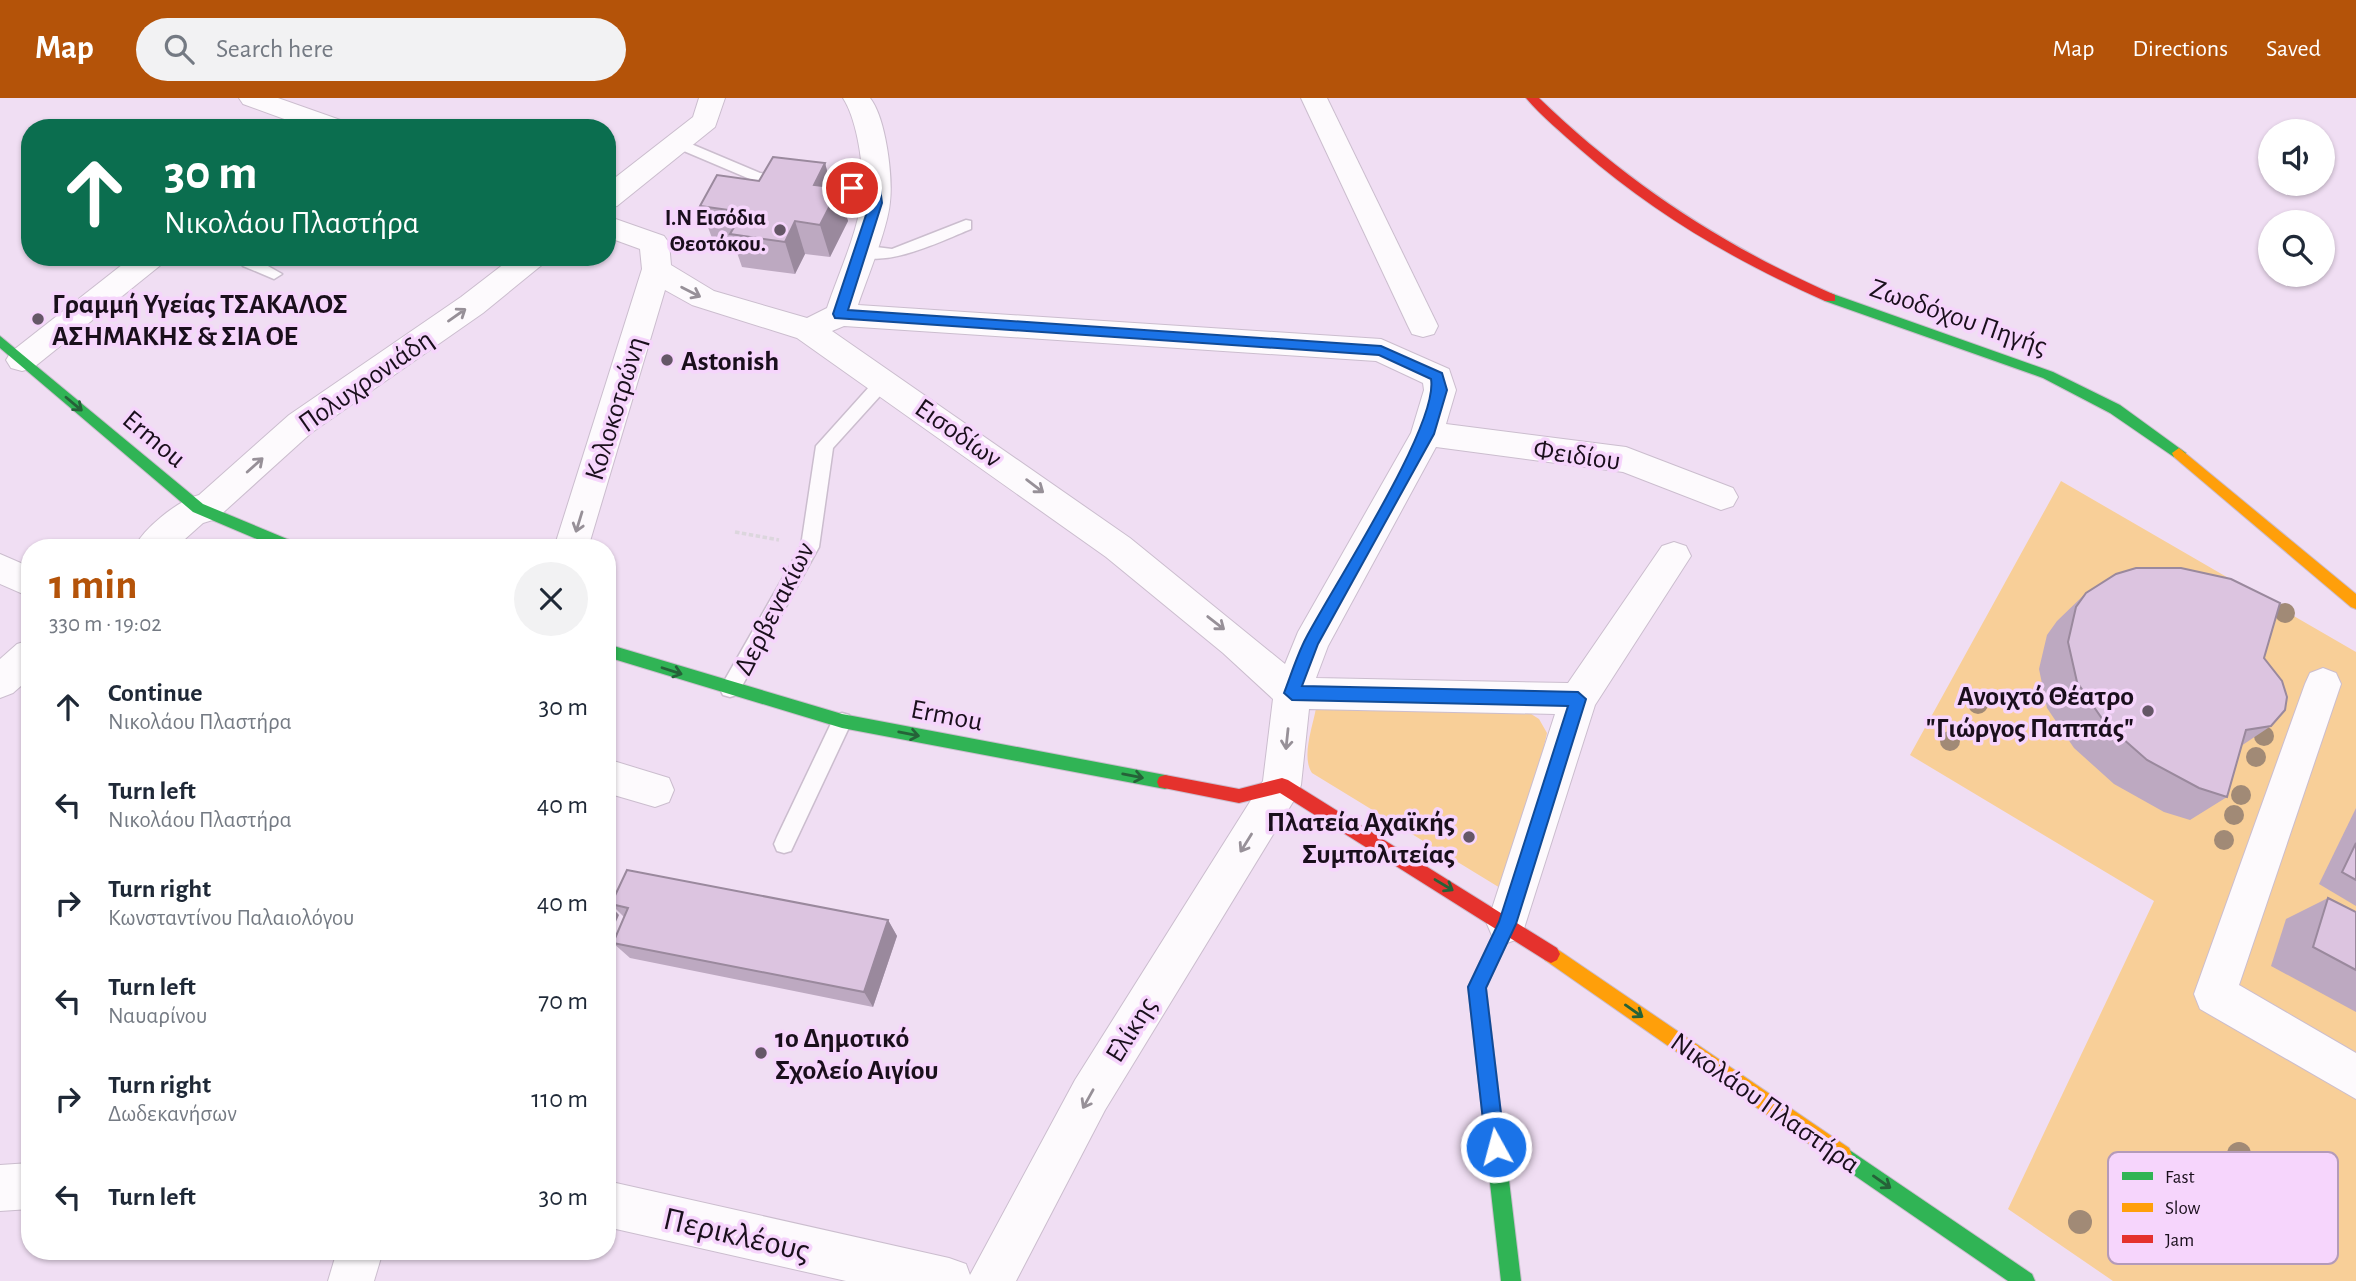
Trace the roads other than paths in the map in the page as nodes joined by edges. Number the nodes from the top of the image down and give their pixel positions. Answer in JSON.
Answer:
{"nodes":[{"id":1,"x":252,"y":98,"type":"edge"},
{"id":2,"x":712,"y":98,"type":"edge"},
{"id":3,"x":856,"y":98,"type":"edge"},
{"id":4,"x":1314,"y":98,"type":"edge"},
{"id":5,"x":1532,"y":98,"type":"edge"},
{"id":6,"x":307,"y":119,"type":"edge"},
{"id":7,"x":677,"y":143,"type":"junction"},
{"id":8,"x":875,"y":191,"type":"junction"},
{"id":9,"x":616,"y":192,"type":"edge"},
{"id":10,"x":966,"y":225,"type":"dead end"},
{"id":11,"x":616,"y":229,"type":"edge"},
{"id":12,"x":860,"y":250,"type":"junction"},
{"id":13,"x":138,"y":266,"type":"edge"},
{"id":14,"x":257,"y":266,"type":"edge"},
{"id":15,"x":522,"y":266,"type":"edge"},
{"id":16,"x":657,"y":269,"type":"junction"},
{"id":17,"x":274,"y":274,"type":"dead end"},
{"id":18,"x":840,"y":314,"type":"junction"},
{"id":19,"x":1423,"y":326,"type":"dead end"},
{"id":20,"x":808,"y":330,"type":"junction"},
{"id":21,"x":11,"y":350,"type":"edge"},
{"id":22,"x":884,"y":381,"type":"junction"},
{"id":23,"x":1427,"y":434,"type":"junction"},
{"id":24,"x":1721,"y":498,"type":"dead end"},
{"id":25,"x":201,"y":509,"type":"junction"},
{"id":26,"x":163,"y":539,"type":"edge"},
{"id":27,"x":273,"y":539,"type":"edge"},
{"id":28,"x":574,"y":539,"type":"edge"},
{"id":29,"x":1674,"y":556,"type":"dead end"},
{"id":30,"x":0,"y":568,"type":"edge"},
{"id":31,"x":21,"y":578,"type":"edge"},
{"id":32,"x":2356,"y":603,"type":"edge"},
{"id":33,"x":616,"y":653,"type":"edge"},
{"id":34,"x":21,"y":663,"type":"edge"},
{"id":35,"x":0,"y":682,"type":"edge"},
{"id":36,"x":2323,"y":684,"type":"dead end"},
{"id":37,"x":730,"y":689,"type":"junction"},
{"id":38,"x":1292,"y":693,"type":"junction"},
{"id":39,"x":1578,"y":699,"type":"junction"},
{"id":40,"x":842,"y":721,"type":"junction"},
{"id":41,"x":616,"y":779,"type":"edge"},
{"id":42,"x":1282,"y":785,"type":"junction"},
{"id":43,"x":655,"y":790,"type":"dead end"},
{"id":44,"x":785,"y":844,"type":"dead end"},
{"id":45,"x":1507,"y":924,"type":"junction"},
{"id":46,"x":2356,"y":1077,"type":"edge"},
{"id":47,"x":21,"y":1187,"type":"edge"},
{"id":48,"x":0,"y":1188,"type":"edge"},
{"id":49,"x":616,"y":1206,"type":"edge"},
{"id":50,"x":357,"y":1260,"type":"edge"},
{"id":51,"x":351,"y":1281,"type":"edge"},
{"id":52,"x":949,"y":1281,"type":"edge"},
{"id":53,"x":991,"y":1281,"type":"edge"},
{"id":54,"x":1511,"y":1281,"type":"edge"},
{"id":55,"x":2025,"y":1281,"type":"edge"}],
"edges":[{"from":1,"to":6,"type":"street"},
{"from":2,"to":7,"type":"street"},
{"from":3,"to":8,"type":"street"},
{"from":4,"to":19,"type":"street"},
{"from":5,"to":32,"type":"street","name":"Ζωοδόχου Πηγής"},
{"from":7,"to":8,"type":"lane"},
{"from":7,"to":9,"type":"street"},
{"from":8,"to":12,"type":"street"},
{"from":10,"to":12,"type":"lane"},
{"from":11,"to":16,"type":"street"},
{"from":12,"to":18,"type":"street"},
{"from":13,"to":21,"type":"street"},
{"from":14,"to":17,"type":"lane"},
{"from":25,"to":15,"type":"street","name":"Πολυχρονιάδη","one_way":true},
{"from":16,"to":20,"type":"street","name":"Εισοδίων","one_way":true},
{"from":16,"to":28,"type":"street","name":"Κολοκοτρώνη","one_way":true},
{"from":18,"to":20,"type":"street"},
{"from":18,"to":23,"type":"street"},
{"from":20,"to":22,"type":"street","name":"Εισοδίων"},
{"from":21,"to":25,"type":"street","name":"Ermou","one_way":true},
{"from":22,"to":37,"type":"lane","name":"Δερβενακίων"},
{"from":22,"to":38,"type":"street","name":"Εισοδίων","one_way":true},
{"from":23,"to":24,"type":"street","name":"Φειδίου"},
{"from":23,"to":38,"type":"street"},
{"from":25,"to":26,"type":"street","name":"Πολυχρονιάδη"},
{"from":25,"to":27,"type":"street","name":"Ermou"},
{"from":29,"to":39,"type":"street"},
{"from":30,"to":31,"type":"street"},
{"from":33,"to":37,"type":"street","name":"Ermou","one_way":true},
{"from":34,"to":35,"type":"street"},
{"from":36,"to":46,"type":"street"},
{"from":37,"to":40,"type":"street","name":"Ermou"},
{"from":38,"to":39,"type":"street"},
{"from":38,"to":42,"type":"street","one_way":true},
{"from":39,"to":45,"type":"street"},
{"from":40,"to":42,"type":"street","name":"Ermou","one_way":true},
{"from":40,"to":44,"type":"lane"},
{"from":41,"to":43,"type":"street"},
{"from":42,"to":45,"type":"street","name":"Νικολάου Πλαστήρα","one_way":true},
{"from":42,"to":53,"type":"street","name":"Ελίκης","one_way":true},
{"from":45,"to":54,"type":"street"},
{"from":45,"to":55,"type":"street","name":"Νικολάου Πλαστήρα","one_way":true},
{"from":47,"to":48,"type":"street"},
{"from":49,"to":52,"type":"street","name":"Περικλέους"},
{"from":50,"to":51,"type":"street"}]}
